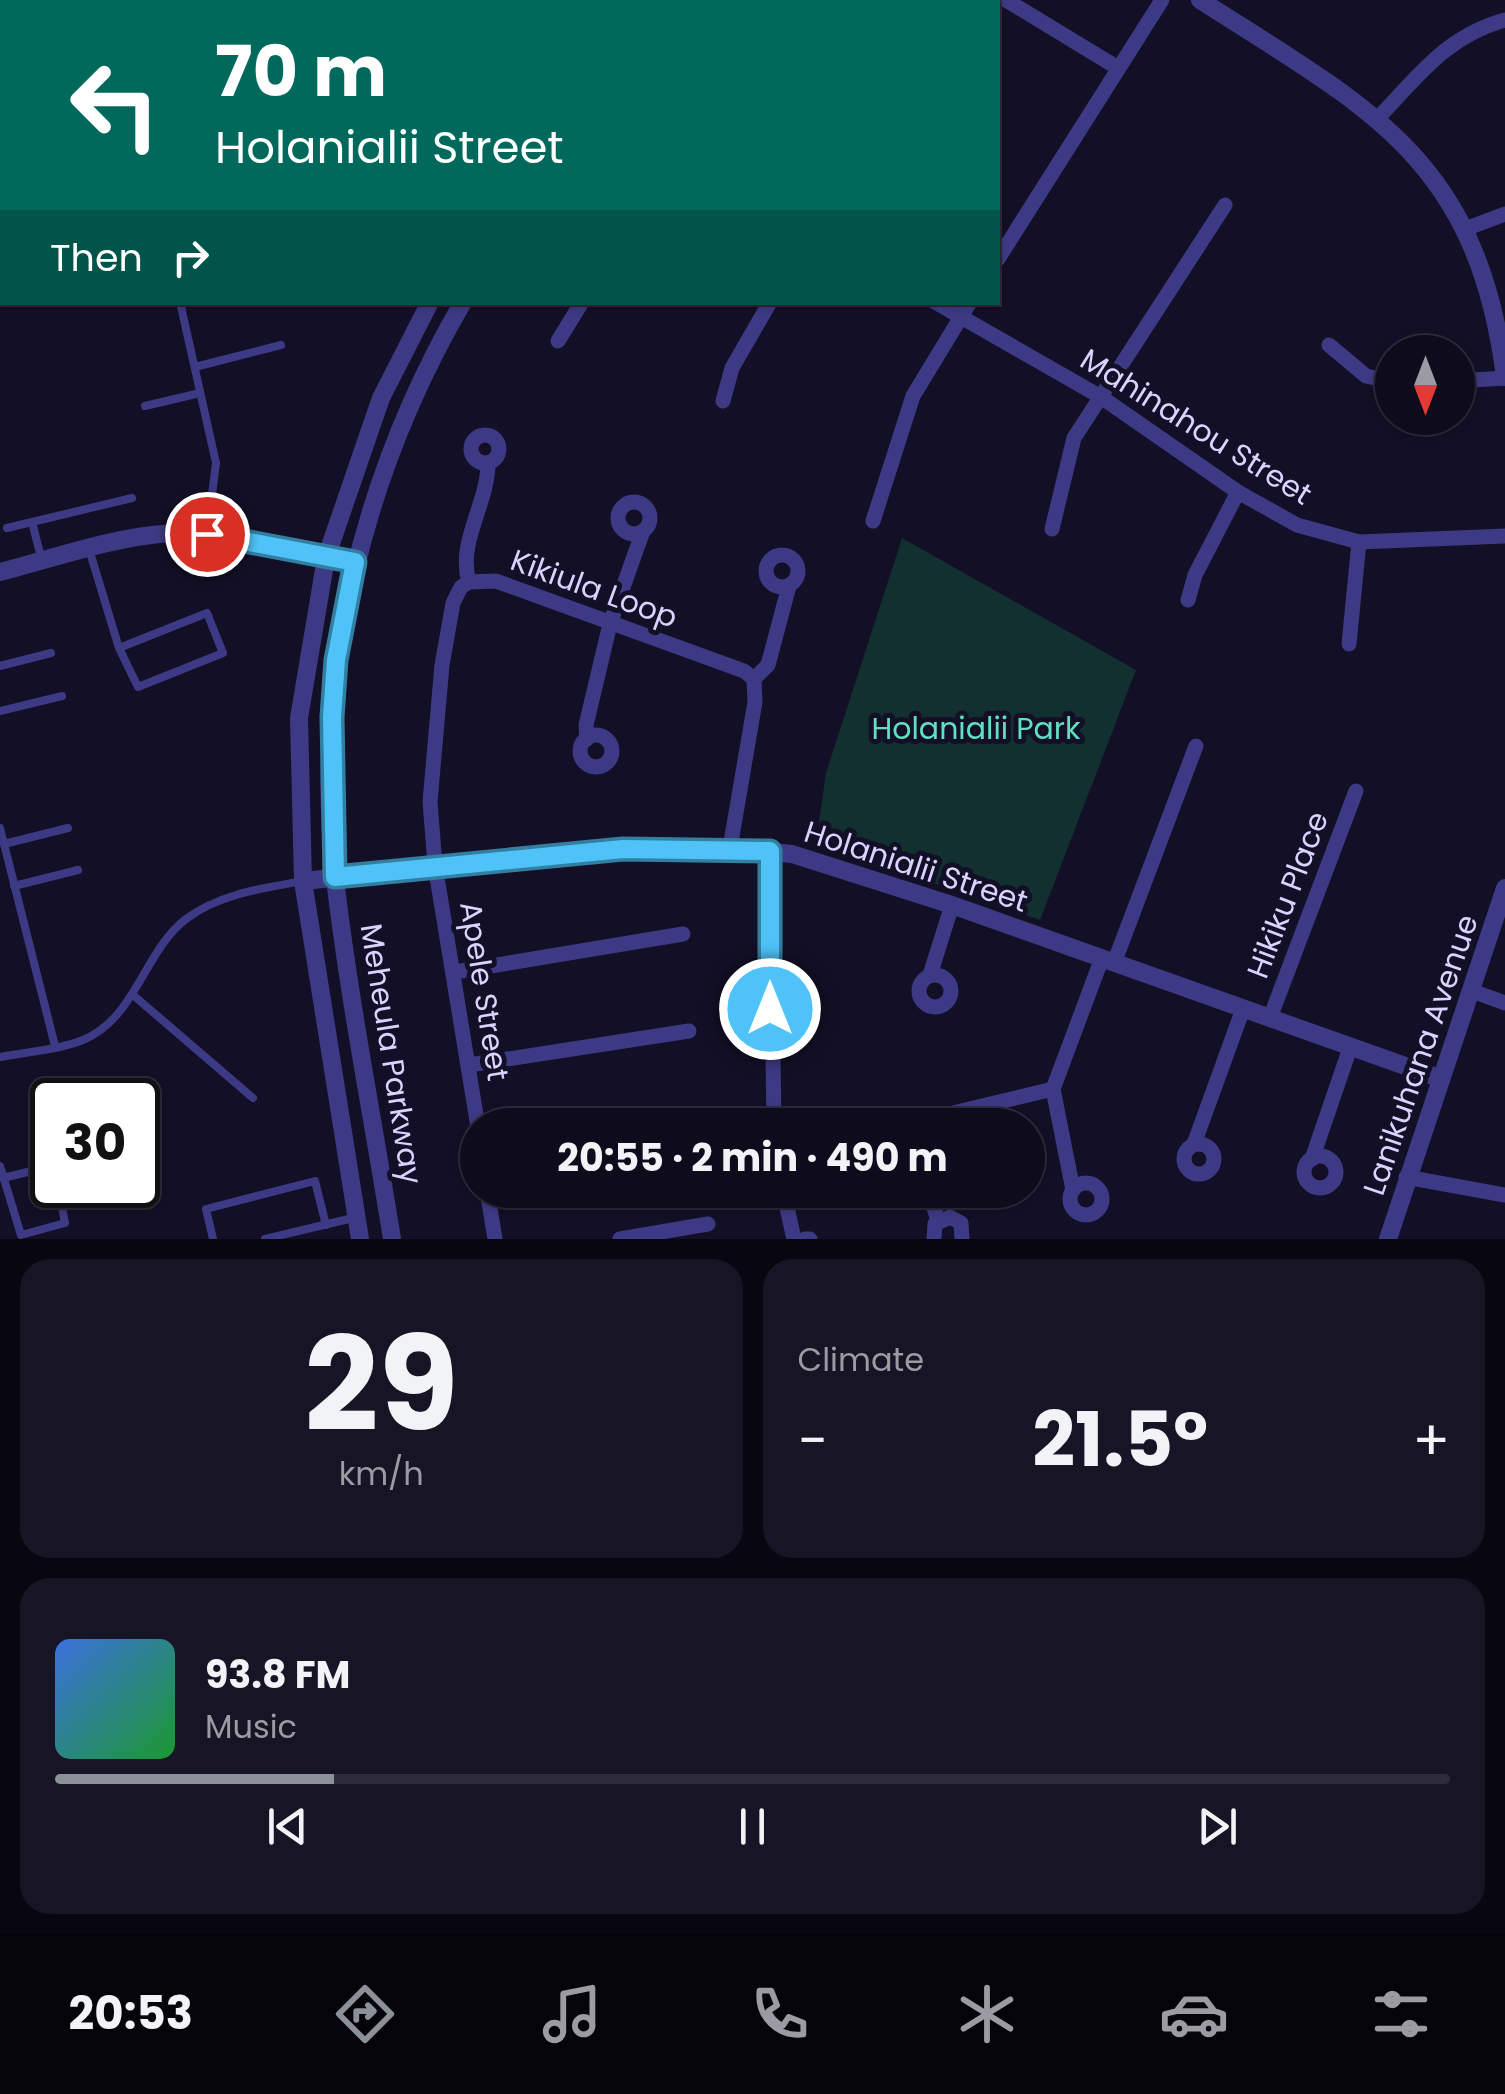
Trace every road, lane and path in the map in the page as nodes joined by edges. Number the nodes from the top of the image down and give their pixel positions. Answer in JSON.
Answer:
{"nodes":[{"id":1,"x":1006,"y":0,"type":"edge"},
{"id":2,"x":1162,"y":0,"type":"edge"},
{"id":3,"x":1200,"y":0,"type":"edge"},
{"id":4,"x":1505,"y":20,"type":"edge"},
{"id":5,"x":1118,"y":68,"type":"junction"},
{"id":6,"x":1378,"y":117,"type":"junction"},
{"id":7,"x":1225,"y":205,"type":"dead end"},
{"id":8,"x":1505,"y":214,"type":"edge"},
{"id":9,"x":1465,"y":229,"type":"junction"},
{"id":10,"x":1000,"y":255,"type":"edge"},
{"id":11,"x":181,"y":305,"type":"edge"},
{"id":12,"x":428,"y":305,"type":"edge"},
{"id":13,"x":460,"y":305,"type":"edge"},
{"id":14,"x":580,"y":305,"type":"edge"},
{"id":15,"x":768,"y":305,"type":"edge"},
{"id":16,"x":939,"y":305,"type":"edge"},
{"id":17,"x":968,"y":305,"type":"edge"},
{"id":18,"x":959,"y":320,"type":"junction"},
{"id":19,"x":558,"y":341,"type":"dead end"},
{"id":20,"x":281,"y":345,"type":"dead end"},
{"id":21,"x":1329,"y":346,"type":"dead end"},
{"id":22,"x":195,"y":367,"type":"junction"},
{"id":23,"x":1375,"y":378,"type":"edge"},
{"id":24,"x":1505,"y":378,"type":"edge"},
{"id":25,"x":1475,"y":380,"type":"edge"},
{"id":26,"x":200,"y":393,"type":"junction"},
{"id":27,"x":1101,"y":397,"type":"junction"},
{"id":28,"x":724,"y":402,"type":"dead end"},
{"id":29,"x":146,"y":406,"type":"dead end"},
{"id":30,"x":488,"y":463,"type":"dead end"},
{"id":31,"x":1238,"y":492,"type":"junction"},
{"id":32,"x":132,"y":498,"type":"dead end"},
{"id":33,"x":872,"y":521,"type":"dead end"},
{"id":34,"x":32,"y":522,"type":"junction"},
{"id":35,"x":7,"y":528,"type":"dead end"},
{"id":36,"x":1052,"y":529,"type":"dead end"},
{"id":37,"x":644,"y":531,"type":"dead end"},
{"id":38,"x":207,"y":534,"type":"junction"},
{"id":39,"x":1505,"y":536,"type":"edge"},
{"id":40,"x":1359,"y":542,"type":"junction"},
{"id":41,"x":89,"y":550,"type":"junction"},
{"id":42,"x":326,"y":558,"type":"junction"},
{"id":43,"x":42,"y":561,"type":"junction"},
{"id":44,"x":355,"y":562,"type":"junction"},
{"id":45,"x":0,"y":572,"type":"edge"},
{"id":46,"x":470,"y":582,"type":"junction"},
{"id":47,"x":789,"y":586,"type":"dead end"},
{"id":48,"x":1188,"y":600,"type":"dead end"},
{"id":49,"x":610,"y":624,"type":"junction"},
{"id":50,"x":1349,"y":644,"type":"dead end"},
{"id":51,"x":119,"y":648,"type":"junction"},
{"id":52,"x":51,"y":653,"type":"dead end"},
{"id":53,"x":0,"y":666,"type":"edge"},
{"id":54,"x":754,"y":679,"type":"junction"},
{"id":55,"x":62,"y":696,"type":"dead end"},
{"id":56,"x":0,"y":711,"type":"edge"},
{"id":57,"x":587,"y":739,"type":"dead end"},
{"id":58,"x":1196,"y":746,"type":"dead end"},
{"id":59,"x":1356,"y":791,"type":"dead end"},
{"id":60,"x":0,"y":828,"type":"edge"},
{"id":61,"x":68,"y":828,"type":"dead end"},
{"id":62,"x":4,"y":844,"type":"junction"},
{"id":63,"x":730,"y":848,"type":"junction"},
{"id":64,"x":770,"y":851,"type":"junction"},
{"id":65,"x":435,"y":865,"type":"junction"},
{"id":66,"x":78,"y":870,"type":"dead end"},
{"id":67,"x":335,"y":877,"type":"junction"},
{"id":68,"x":303,"y":881,"type":"junction"},
{"id":69,"x":14,"y":886,"type":"junction"},
{"id":70,"x":1505,"y":888,"type":"edge"},
{"id":71,"x":952,"y":905,"type":"junction"},
{"id":72,"x":683,"y":934,"type":"dead end"},
{"id":73,"x":1108,"y":960,"type":"junction"},
{"id":74,"x":455,"y":972,"type":"junction"},
{"id":75,"x":930,"y":975,"type":"dead end"},
{"id":76,"x":1472,"y":991,"type":"junction"},
{"id":77,"x":133,"y":995,"type":"junction"},
{"id":78,"x":1505,"y":1002,"type":"edge"},
{"id":79,"x":1242,"y":1008,"type":"junction"},
{"id":80,"x":1270,"y":1018,"type":"junction"},
{"id":81,"x":689,"y":1031,"type":"dead end"},
{"id":82,"x":55,"y":1046,"type":"junction"},
{"id":83,"x":1350,"y":1048,"type":"junction"},
{"id":84,"x":0,"y":1057,"type":"edge"},
{"id":85,"x":469,"y":1066,"type":"junction"},
{"id":86,"x":1439,"y":1078,"type":"junction"},
{"id":87,"x":1053,"y":1089,"type":"junction"},
{"id":88,"x":253,"y":1098,"type":"dead end"},
{"id":89,"x":475,"y":1108,"type":"edge"},
{"id":90,"x":774,"y":1108,"type":"edge"},
{"id":91,"x":975,"y":1108,"type":"edge"},
{"id":92,"x":1194,"y":1144,"type":"dead end"},
{"id":93,"x":1312,"y":1159,"type":"dead end"},
{"id":94,"x":0,"y":1166,"type":"edge"},
{"id":95,"x":30,"y":1171,"type":"edge"},
{"id":96,"x":1406,"y":1177,"type":"junction"},
{"id":97,"x":3,"y":1178,"type":"junction"},
{"id":98,"x":1073,"y":1190,"type":"dead end"},
{"id":99,"x":1505,"y":1196,"type":"edge"},
{"id":100,"x":64,"y":1208,"type":"edge"},
{"id":101,"x":490,"y":1208,"type":"edge"},
{"id":102,"x":787,"y":1208,"type":"edge"},
{"id":103,"x":934,"y":1208,"type":"edge"},
{"id":104,"x":356,"y":1218,"type":"junction"},
{"id":105,"x":938,"y":1220,"type":"junction"},
{"id":106,"x":708,"y":1224,"type":"dead end"},
{"id":107,"x":326,"y":1225,"type":"junction"},
{"id":108,"x":213,"y":1239,"type":"edge"},
{"id":109,"x":265,"y":1239,"type":"edge"},
{"id":110,"x":360,"y":1239,"type":"edge"},
{"id":111,"x":392,"y":1239,"type":"edge"},
{"id":112,"x":495,"y":1239,"type":"edge"},
{"id":113,"x":620,"y":1239,"type":"edge"},
{"id":114,"x":794,"y":1239,"type":"edge"},
{"id":115,"x":934,"y":1239,"type":"edge"},
{"id":116,"x":962,"y":1239,"type":"edge"},
{"id":117,"x":1388,"y":1239,"type":"edge"}],
"edges":[{"from":1,"to":5,"type":"street"},
{"from":2,"to":5,"type":"street"},
{"from":3,"to":6,"type":"street"},
{"from":4,"to":6,"type":"street"},
{"from":5,"to":10,"type":"street"},
{"from":6,"to":9,"type":"street"},
{"from":7,"to":27,"type":"street"},
{"from":8,"to":9,"type":"street"},
{"from":9,"to":24,"type":"street"},
{"from":11,"to":22,"type":"lane"},
{"from":12,"to":42,"type":"street","name":"Meheula Parkway"},
{"from":13,"to":44,"type":"street","name":"Meheula Parkway"},
{"from":14,"to":19,"type":"street"},
{"from":15,"to":28,"type":"street"},
{"from":16,"to":18,"type":"street","name":"Mahinahou Street"},
{"from":17,"to":18,"type":"street"},
{"from":18,"to":27,"type":"street","name":"Mahinahou Street"},
{"from":18,"to":33,"type":"street"},
{"from":20,"to":22,"type":"lane"},
{"from":21,"to":23,"type":"street"},
{"from":22,"to":26,"type":"lane"},
{"from":24,"to":25,"type":"street"},
{"from":26,"to":29,"type":"lane"},
{"from":26,"to":38,"type":"lane"},
{"from":27,"to":31,"type":"street","name":"Mahinahou Street"},
{"from":27,"to":36,"type":"street"},
{"from":30,"to":46,"type":"street"},
{"from":31,"to":40,"type":"street","name":"Mahinahou Street"},
{"from":31,"to":48,"type":"street"},
{"from":32,"to":34,"type":"lane"},
{"from":34,"to":35,"type":"lane"},
{"from":34,"to":43,"type":"lane"},
{"from":37,"to":49,"type":"street"},
{"from":38,"to":41,"type":"street"},
{"from":38,"to":42,"type":"street"},
{"from":39,"to":40,"type":"street","name":"Mahinahou Street"},
{"from":40,"to":50,"type":"street"},
{"from":41,"to":43,"type":"street"},
{"from":41,"to":51,"type":"lane"},
{"from":42,"to":44,"type":"street"},
{"from":42,"to":68,"type":"street","name":"Meheula Parkway"},
{"from":43,"to":45,"type":"street"},
{"from":44,"to":67,"type":"street","name":"Meheula Parkway"},
{"from":46,"to":49,"type":"street","name":"Kikiula Loop"},
{"from":46,"to":65,"type":"street","name":"Kikiula Loop"},
{"from":47,"to":54,"type":"street"},
{"from":49,"to":54,"type":"street","name":"Kikiula Loop"},
{"from":49,"to":57,"type":"street"},
{"from":51,"to":51,"type":"lane"},
{"from":52,"to":53,"type":"lane"},
{"from":54,"to":63,"type":"street"},
{"from":55,"to":56,"type":"lane"},
{"from":58,"to":73,"type":"street"},
{"from":59,"to":80,"type":"street","name":"Hikiku Place"},
{"from":60,"to":62,"type":"lane"},
{"from":61,"to":62,"type":"lane"},
{"from":62,"to":69,"type":"lane"},
{"from":63,"to":64,"type":"street","name":"Holanialii Street"},
{"from":63,"to":65,"type":"street","name":"Holanialii Street"},
{"from":64,"to":71,"type":"street","name":"Holanialii Street"},
{"from":64,"to":90,"type":"street"},
{"from":65,"to":67,"type":"street","name":"Holanialii Street"},
{"from":65,"to":74,"type":"street","name":"Apele Street"},
{"from":66,"to":69,"type":"lane"},
{"from":67,"to":68,"type":"street","name":"Holanialii Street"},
{"from":67,"to":111,"type":"street","name":"Meheula Parkway"},
{"from":68,"to":77,"type":"lane","name":"Holanialii Street"},
{"from":68,"to":104,"type":"street","name":"Meheula Parkway"},
{"from":69,"to":82,"type":"lane"},
{"from":70,"to":76,"type":"street","name":"Lanikuhana Avenue"},
{"from":71,"to":73,"type":"street","name":"Holanialii Street"},
{"from":71,"to":75,"type":"street"},
{"from":72,"to":74,"type":"street"},
{"from":73,"to":79,"type":"street","name":"Holanialii Street"},
{"from":73,"to":87,"type":"street"},
{"from":74,"to":85,"type":"street","name":"Apele Street"},
{"from":76,"to":78,"type":"street"},
{"from":76,"to":86,"type":"street","name":"Lanikuhana Avenue"},
{"from":77,"to":82,"type":"lane","name":"Holanialii Street"},
{"from":77,"to":88,"type":"lane"},
{"from":79,"to":80,"type":"street","name":"Holanialii Street"},
{"from":79,"to":92,"type":"street"},
{"from":80,"to":83,"type":"street","name":"Holanialii Street"},
{"from":81,"to":85,"type":"street"},
{"from":82,"to":84,"type":"lane","name":"Holanialii Street"},
{"from":83,"to":86,"type":"street","name":"Holanialii Street"},
{"from":83,"to":93,"type":"street"},
{"from":85,"to":89,"type":"street","name":"Apele Street"},
{"from":86,"to":96,"type":"street","name":"Lanikuhana Avenue"},
{"from":87,"to":91,"type":"street"},
{"from":87,"to":98,"type":"street"},
{"from":94,"to":97,"type":"lane"},
{"from":95,"to":97,"type":"lane"},
{"from":96,"to":99,"type":"street"},
{"from":96,"to":117,"type":"street","name":"Lanikuhana Avenue"},
{"from":97,"to":100,"type":"lane"},
{"from":101,"to":112,"type":"street"},
{"from":102,"to":114,"type":"street"},
{"from":103,"to":105,"type":"street"},
{"from":104,"to":107,"type":"lane"},
{"from":104,"to":110,"type":"street","name":"Meheula Parkway"},
{"from":105,"to":115,"type":"street"},
{"from":105,"to":116,"type":"street"},
{"from":106,"to":113,"type":"street"},
{"from":107,"to":108,"type":"lane"},
{"from":107,"to":109,"type":"lane"}]}
